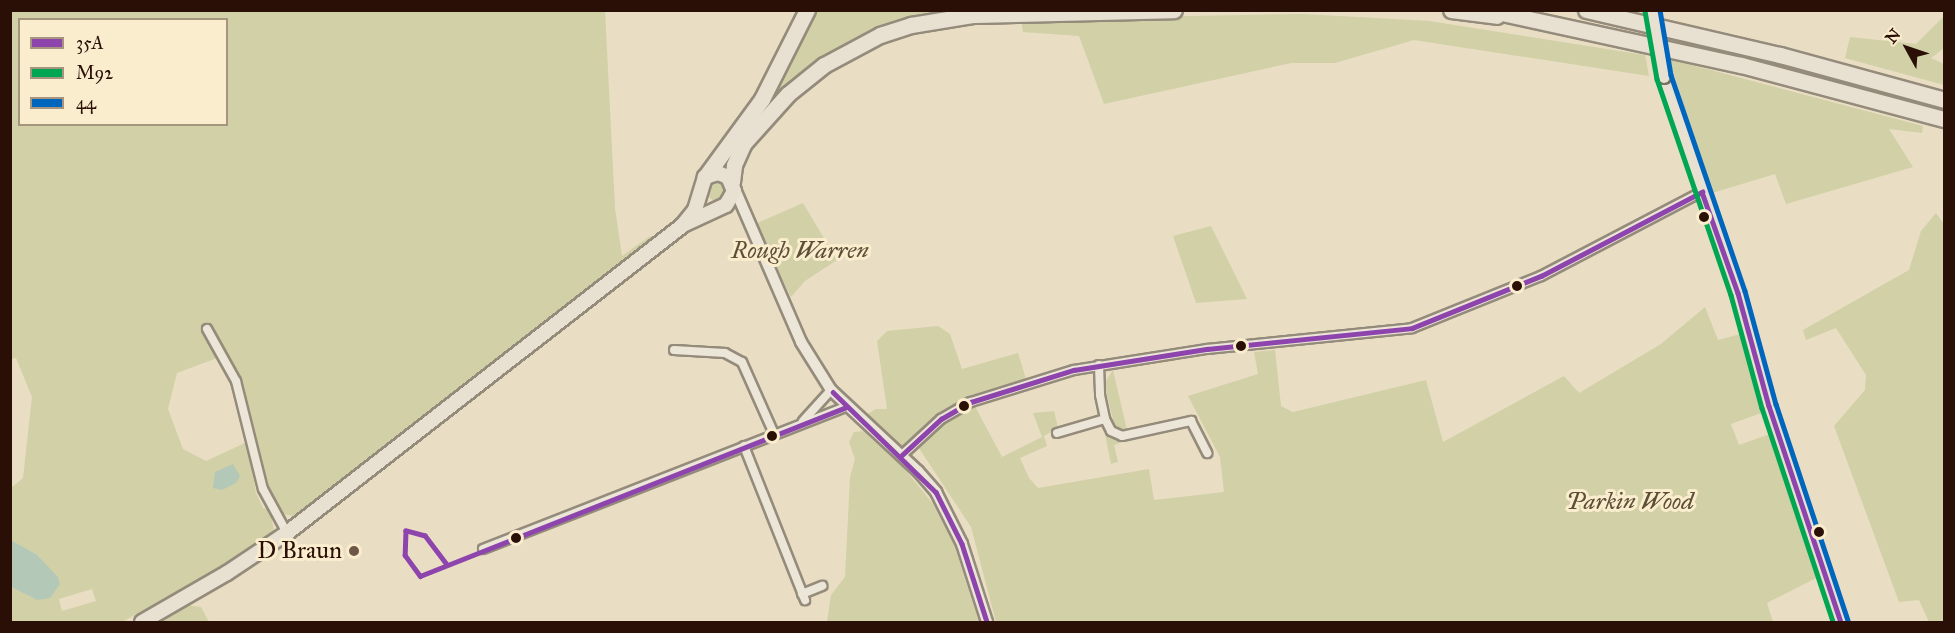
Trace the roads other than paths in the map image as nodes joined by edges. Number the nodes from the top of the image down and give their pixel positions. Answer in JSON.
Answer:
{"nodes":[{"id":1,"x":807,"y":10,"type":"edge"},
{"id":2,"x":1174,"y":10,"type":"edge"},
{"id":3,"x":1451,"y":10,"type":"edge"},
{"id":4,"x":1488,"y":10,"type":"edge"},
{"id":5,"x":1586,"y":10,"type":"edge"},
{"id":6,"x":1652,"y":10,"type":"edge"},
{"id":7,"x":1554,"y":24,"type":"junction"},
{"id":8,"x":1944,"y":100,"type":"edge"},
{"id":9,"x":1944,"y":119,"type":"edge"},
{"id":10,"x":705,"y":177,"type":"junction"},
{"id":11,"x":733,"y":184,"type":"junction"},
{"id":12,"x":1702,"y":192,"type":"junction"},
{"id":13,"x":700,"y":194,"type":"junction"},
{"id":14,"x":719,"y":207,"type":"junction"},
{"id":15,"x":747,"y":221,"type":"junction"},
{"id":16,"x":683,"y":225,"type":"junction"},
{"id":17,"x":207,"y":329,"type":"dead end"},
{"id":18,"x":674,"y":350,"type":"dead end"},
{"id":19,"x":1099,"y":365,"type":"junction"},
{"id":20,"x":831,"y":390,"type":"junction"},
{"id":21,"x":846,"y":407,"type":"junction"},
{"id":22,"x":1104,"y":419,"type":"junction"},
{"id":23,"x":798,"y":425,"type":"junction"},
{"id":24,"x":1057,"y":433,"type":"dead end"},
{"id":25,"x":774,"y":434,"type":"junction"},
{"id":26,"x":744,"y":446,"type":"junction"},
{"id":27,"x":1207,"y":453,"type":"dead end"},
{"id":28,"x":902,"y":455,"type":"junction"},
{"id":29,"x":286,"y":533,"type":"junction"},
{"id":30,"x":483,"y":549,"type":"dead end"},
{"id":31,"x":822,"y":586,"type":"dead end"},
{"id":32,"x":142,"y":622,"type":"edge"},
{"id":33,"x":987,"y":622,"type":"edge"},
{"id":34,"x":1841,"y":622,"type":"edge"}],
"edges":[{"from":1,"to":10,"type":"highway"},
{"from":2,"to":11,"type":"highway"},
{"from":3,"to":7,"type":"highway"},
{"from":4,"to":7,"type":"highway"},
{"from":5,"to":8,"type":"highway"},
{"from":6,"to":12,"type":"main road","bridge":true},
{"from":7,"to":9,"type":"highway"},
{"from":10,"to":11,"type":"highway"},
{"from":10,"to":13,"type":"highway"},
{"from":11,"to":14,"type":"highway"},
{"from":11,"to":15,"type":"street"},
{"from":12,"to":19,"type":"street"},
{"from":12,"to":34,"type":"main road"},
{"from":13,"to":14,"type":"highway"},
{"from":13,"to":16,"type":"highway"},
{"from":14,"to":15,"type":"street"},
{"from":14,"to":16,"type":"highway"},
{"from":15,"to":20,"type":"street"},
{"from":16,"to":29,"type":"highway"},
{"from":17,"to":29,"type":"street"},
{"from":18,"to":25,"type":"street"},
{"from":19,"to":22,"type":"street"},
{"from":19,"to":28,"type":"street"},
{"from":20,"to":21,"type":"street"},
{"from":20,"to":23,"type":"street"},
{"from":21,"to":23,"type":"street"},
{"from":21,"to":28,"type":"street"},
{"from":22,"to":24,"type":"street"},
{"from":22,"to":27,"type":"street"},
{"from":23,"to":25,"type":"street"},
{"from":25,"to":26,"type":"street"},
{"from":26,"to":30,"type":"street"},
{"from":26,"to":31,"type":"street"},
{"from":28,"to":33,"type":"street"},
{"from":29,"to":32,"type":"highway"}]}
